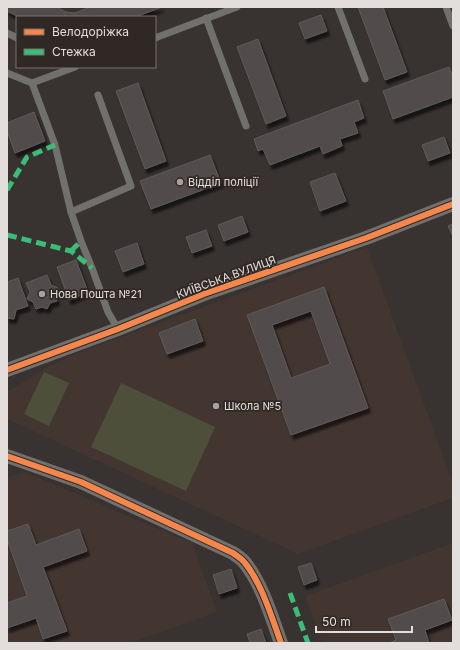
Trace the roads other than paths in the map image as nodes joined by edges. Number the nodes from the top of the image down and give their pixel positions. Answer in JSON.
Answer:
{"nodes":[{"id":1,"x":237,"y":7,"type":"edge"},
{"id":2,"x":338,"y":7,"type":"edge"},
{"id":3,"x":446,"y":7,"type":"edge"},
{"id":4,"x":206,"y":18,"type":"junction"},
{"id":5,"x":453,"y":26,"type":"edge"},
{"id":6,"x":7,"y":33,"type":"edge"},
{"id":7,"x":16,"y":38,"type":"edge"},
{"id":8,"x":156,"y":38,"type":"edge"},
{"id":9,"x":73,"y":68,"type":"edge"},
{"id":10,"x":7,"y":73,"type":"edge"},
{"id":11,"x":365,"y":79,"type":"dead end"},
{"id":12,"x":32,"y":83,"type":"junction"},
{"id":13,"x":98,"y":95,"type":"dead end"},
{"id":14,"x":246,"y":126,"type":"dead end"},
{"id":15,"x":453,"y":204,"type":"edge"},
{"id":16,"x":71,"y":212,"type":"junction"},
{"id":17,"x":118,"y":329,"type":"junction"},
{"id":18,"x":7,"y":370,"type":"edge"},
{"id":19,"x":7,"y":456,"type":"edge"},
{"id":20,"x":281,"y":643,"type":"edge"}],
"edges":[{"from":1,"to":4,"type":"lane"},
{"from":2,"to":11,"type":"lane"},
{"from":3,"to":5,"type":"lane"},
{"from":4,"to":8,"type":"lane"},
{"from":4,"to":14,"type":"lane"},
{"from":6,"to":7,"type":"lane"},
{"from":9,"to":12,"type":"lane"},
{"from":10,"to":12,"type":"lane"},
{"from":12,"to":16,"type":"lane"},
{"from":13,"to":16,"type":"lane"},
{"from":15,"to":17,"type":"street","name":"КИЇВСЬКА ВУЛИЦЯ"},
{"from":16,"to":17,"type":"lane"},
{"from":17,"to":18,"type":"street","name":"КИЇВСЬКА ВУЛИЦЯ"},
{"from":19,"to":20,"type":"street"}]}
